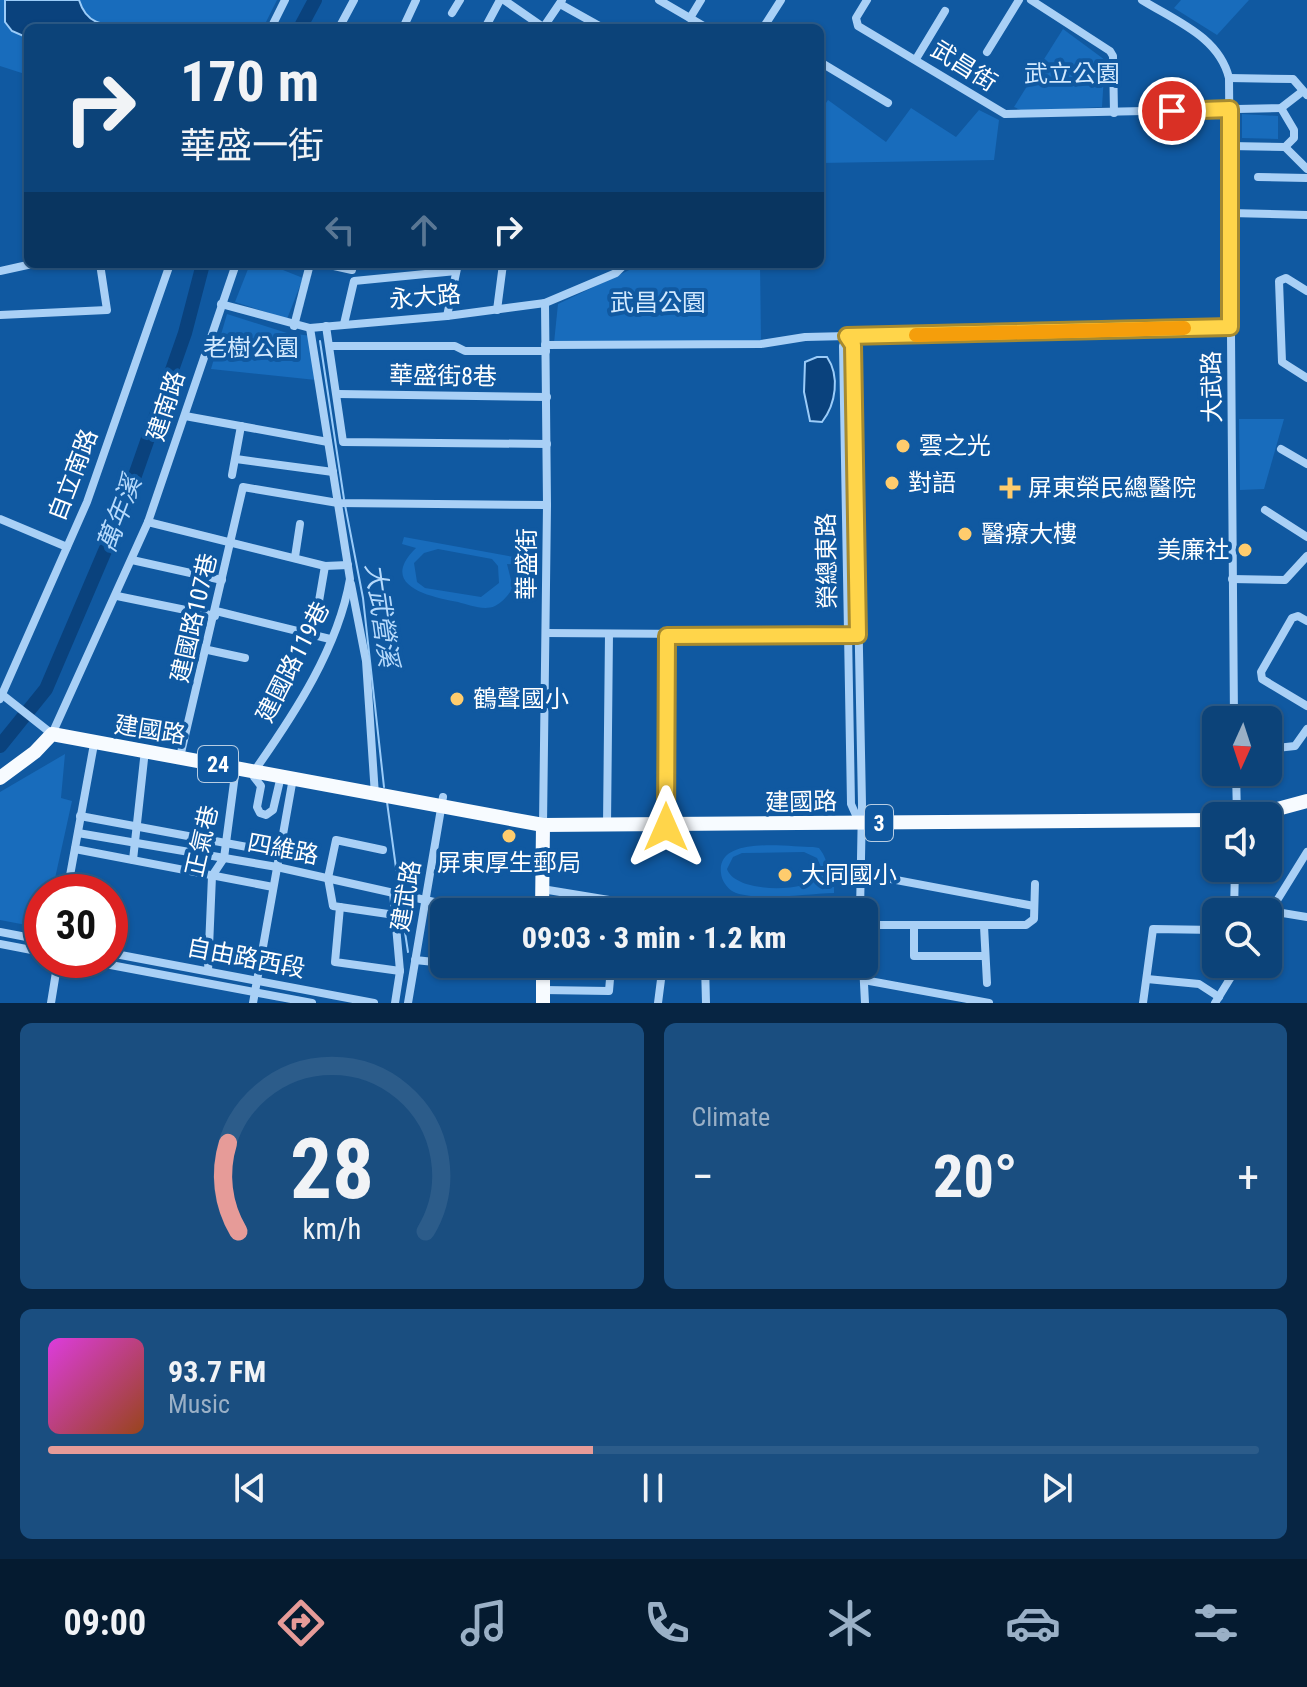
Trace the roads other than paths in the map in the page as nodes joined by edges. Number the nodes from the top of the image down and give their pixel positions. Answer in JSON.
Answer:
{"nodes":[{"id":1,"x":285,"y":0,"type":"edge"},
{"id":2,"x":354,"y":0,"type":"edge"},
{"id":3,"x":416,"y":0,"type":"edge"},
{"id":4,"x":460,"y":0,"type":"edge"},
{"id":5,"x":502,"y":0,"type":"edge"},
{"id":6,"x":659,"y":0,"type":"edge"},
{"id":7,"x":701,"y":0,"type":"edge"},
{"id":8,"x":781,"y":0,"type":"edge"},
{"id":9,"x":867,"y":0,"type":"edge"},
{"id":10,"x":1019,"y":0,"type":"edge"},
{"id":11,"x":1031,"y":0,"type":"edge"},
{"id":12,"x":1142,"y":0,"type":"edge"},
{"id":13,"x":561,"y":2,"type":"edge"},
{"id":14,"x":945,"y":11,"type":"dead end"},
{"id":15,"x":452,"y":13,"type":"dead end"},
{"id":16,"x":690,"y":18,"type":"junction"},
{"id":17,"x":273,"y":24,"type":"edge"},
{"id":18,"x":341,"y":24,"type":"edge"},
{"id":19,"x":405,"y":24,"type":"edge"},
{"id":20,"x":487,"y":24,"type":"edge"},
{"id":21,"x":538,"y":24,"type":"edge"},
{"id":22,"x":545,"y":24,"type":"edge"},
{"id":23,"x":597,"y":24,"type":"edge"},
{"id":24,"x":700,"y":24,"type":"edge"},
{"id":25,"x":766,"y":24,"type":"edge"},
{"id":26,"x":987,"y":52,"type":"dead end"},
{"id":27,"x":916,"y":59,"type":"junction"},
{"id":28,"x":824,"y":64,"type":"edge"},
{"id":29,"x":1229,"y":78,"type":"junction"},
{"id":30,"x":1305,"y":93,"type":"edge"},
{"id":31,"x":888,"y":103,"type":"dead end"},
{"id":32,"x":1281,"y":108,"type":"junction"},
{"id":33,"x":1230,"y":109,"type":"junction"},
{"id":34,"x":1114,"y":113,"type":"junction"},
{"id":35,"x":1230,"y":146,"type":"junction"},
{"id":36,"x":1285,"y":147,"type":"junction"},
{"id":37,"x":1307,"y":169,"type":"edge"},
{"id":38,"x":1258,"y":177,"type":"dead end"},
{"id":39,"x":1307,"y":178,"type":"edge"},
{"id":40,"x":1230,"y":213,"type":"junction"},
{"id":41,"x":1307,"y":215,"type":"edge"},
{"id":42,"x":24,"y":266,"type":"edge"},
{"id":43,"x":101,"y":268,"type":"edge"},
{"id":44,"x":169,"y":268,"type":"edge"},
{"id":45,"x":234,"y":268,"type":"edge"},
{"id":46,"x":309,"y":268,"type":"edge"},
{"id":47,"x":352,"y":268,"type":"edge"},
{"id":48,"x":443,"y":268,"type":"edge"},
{"id":49,"x":457,"y":268,"type":"edge"},
{"id":50,"x":502,"y":268,"type":"edge"},
{"id":51,"x":621,"y":268,"type":"edge"},
{"id":52,"x":0,"y":271,"type":"edge"},
{"id":53,"x":354,"y":281,"type":"junction"},
{"id":54,"x":1307,"y":291,"type":"edge"},
{"id":55,"x":545,"y":303,"type":"junction"},
{"id":56,"x":221,"y":304,"type":"junction"},
{"id":57,"x":497,"y":310,"type":"junction"},
{"id":58,"x":0,"y":315,"type":"edge"},
{"id":59,"x":447,"y":316,"type":"junction"},
{"id":60,"x":344,"y":324,"type":"junction"},
{"id":61,"x":294,"y":326,"type":"junction"},
{"id":62,"x":326,"y":326,"type":"junction"},
{"id":63,"x":1230,"y":327,"type":"junction"},
{"id":64,"x":310,"y":328,"type":"junction"},
{"id":65,"x":847,"y":336,"type":"junction"},
{"id":66,"x":330,"y":346,"type":"junction"},
{"id":67,"x":546,"y":348,"type":"junction"},
{"id":68,"x":1307,"y":378,"type":"edge"},
{"id":69,"x":338,"y":394,"type":"junction"},
{"id":70,"x":547,"y":397,"type":"junction"},
{"id":71,"x":844,"y":407,"type":"junction"},
{"id":72,"x":854,"y":407,"type":"junction"},
{"id":73,"x":185,"y":416,"type":"junction"},
{"id":74,"x":241,"y":426,"type":"junction"},
{"id":75,"x":335,"y":437,"type":"junction"},
{"id":76,"x":547,"y":444,"type":"junction"},
{"id":77,"x":1281,"y":449,"type":"dead end"},
{"id":78,"x":236,"y":459,"type":"junction"},
{"id":79,"x":1307,"y":464,"type":"edge"},
{"id":80,"x":333,"y":472,"type":"junction"},
{"id":81,"x":232,"y":475,"type":"dead end"},
{"id":82,"x":338,"y":503,"type":"junction"},
{"id":83,"x":547,"y":505,"type":"junction"},
{"id":84,"x":1265,"y":510,"type":"dead end"},
{"id":85,"x":0,"y":519,"type":"edge"},
{"id":86,"x":148,"y":522,"type":"junction"},
{"id":87,"x":300,"y":524,"type":"dead end"},
{"id":88,"x":1307,"y":537,"type":"edge"},
{"id":89,"x":232,"y":543,"type":"junction"},
{"id":90,"x":67,"y":547,"type":"junction"},
{"id":91,"x":1307,"y":556,"type":"edge"},
{"id":92,"x":295,"y":557,"type":"junction"},
{"id":93,"x":132,"y":560,"type":"junction"},
{"id":94,"x":348,"y":565,"type":"junction"},
{"id":95,"x":325,"y":566,"type":"junction"},
{"id":96,"x":350,"y":579,"type":"junction"},
{"id":97,"x":1232,"y":579,"type":"junction"},
{"id":98,"x":222,"y":580,"type":"junction"},
{"id":99,"x":847,"y":581,"type":"junction"},
{"id":100,"x":857,"y":581,"type":"junction"},
{"id":101,"x":117,"y":596,"type":"junction"},
{"id":102,"x":319,"y":601,"type":"dead end"},
{"id":103,"x":216,"y":614,"type":"junction"},
{"id":104,"x":1307,"y":621,"type":"edge"},
{"id":105,"x":546,"y":633,"type":"junction"},
{"id":106,"x":609,"y":634,"type":"junction"},
{"id":107,"x":853,"y":635,"type":"junction"},
{"id":108,"x":667,"y":636,"type":"junction"},
{"id":109,"x":330,"y":639,"type":"junction"},
{"id":110,"x":208,"y":650,"type":"junction"},
{"id":111,"x":245,"y":658,"type":"dead end"},
{"id":112,"x":1,"y":696,"type":"edge"},
{"id":113,"x":1234,"y":706,"type":"edge"},
{"id":114,"x":1307,"y":706,"type":"edge"},
{"id":115,"x":859,"y":707,"type":"junction"},
{"id":116,"x":849,"y":708,"type":"junction"},
{"id":117,"x":1307,"y":729,"type":"edge"},
{"id":118,"x":52,"y":734,"type":"junction"},
{"id":119,"x":94,"y":744,"type":"junction"},
{"id":120,"x":1282,"y":747,"type":"edge"},
{"id":121,"x":145,"y":749,"type":"junction"},
{"id":122,"x":180,"y":757,"type":"junction"},
{"id":123,"x":236,"y":767,"type":"junction"},
{"id":124,"x":255,"y":770,"type":"junction"},
{"id":125,"x":287,"y":777,"type":"junction"},
{"id":126,"x":0,"y":778,"type":"edge"},
{"id":127,"x":382,"y":796,"type":"junction"},
{"id":128,"x":1307,"y":801,"type":"edge"},
{"id":129,"x":442,"y":802,"type":"junction"},
{"id":130,"x":1282,"y":808,"type":"edge"},
{"id":131,"x":80,"y":816,"type":"junction"},
{"id":132,"x":1202,"y":820,"type":"edge"},
{"id":133,"x":859,"y":823,"type":"junction"},
{"id":134,"x":543,"y":825,"type":"junction"},
{"id":135,"x":607,"y":826,"type":"junction"},
{"id":136,"x":666,"y":827,"type":"junction"},
{"id":137,"x":138,"y":828,"type":"junction"},
{"id":138,"x":78,"y":833,"type":"junction"},
{"id":139,"x":135,"y":844,"type":"junction"},
{"id":140,"x":226,"y":845,"type":"junction"},
{"id":141,"x":75,"y":849,"type":"junction"},
{"id":142,"x":383,"y":850,"type":"dead end"},
{"id":143,"x":1307,"y":852,"type":"edge"},
{"id":144,"x":280,"y":853,"type":"junction"},
{"id":145,"x":224,"y":858,"type":"junction"},
{"id":146,"x":133,"y":860,"type":"junction"},
{"id":147,"x":277,"y":867,"type":"junction"},
{"id":148,"x":859,"y":873,"type":"junction"},
{"id":149,"x":70,"y":874,"type":"edge"},
{"id":150,"x":212,"y":876,"type":"junction"},
{"id":151,"x":328,"y":878,"type":"junction"},
{"id":152,"x":1035,"y":884,"type":"dead end"},
{"id":153,"x":273,"y":887,"type":"junction"},
{"id":154,"x":542,"y":889,"type":"junction"},
{"id":155,"x":397,"y":894,"type":"junction"},
{"id":156,"x":542,"y":898,"type":"edge"},
{"id":157,"x":598,"y":898,"type":"edge"},
{"id":158,"x":860,"y":898,"type":"edge"},
{"id":159,"x":1278,"y":898,"type":"edge"},
{"id":160,"x":427,"y":902,"type":"junction"},
{"id":161,"x":430,"y":903,"type":"edge"},
{"id":162,"x":1034,"y":906,"type":"junction"},
{"id":163,"x":340,"y":907,"type":"junction"},
{"id":164,"x":1282,"y":914,"type":"edge"},
{"id":165,"x":395,"y":915,"type":"junction"},
{"id":166,"x":1307,"y":917,"type":"edge"},
{"id":167,"x":878,"y":925,"type":"edge"},
{"id":168,"x":914,"y":925,"type":"junction"},
{"id":169,"x":984,"y":926,"type":"junction"},
{"id":170,"x":1202,"y":930,"type":"edge"},
{"id":171,"x":0,"y":932,"type":"edge"},
{"id":172,"x":24,"y":937,"type":"edge"},
{"id":173,"x":0,"y":944,"type":"edge"},
{"id":174,"x":24,"y":949,"type":"edge"},
{"id":175,"x":128,"y":956,"type":"edge"},
{"id":176,"x":985,"y":956,"type":"junction"},
{"id":177,"x":415,"y":960,"type":"junction"},
{"id":178,"x":430,"y":962,"type":"edge"},
{"id":179,"x":128,"y":968,"type":"edge"},
{"id":180,"x":208,"y":971,"type":"junction"},
{"id":181,"x":400,"y":971,"type":"junction"},
{"id":182,"x":55,"y":978,"type":"edge"},
{"id":183,"x":610,"y":978,"type":"edge"},
{"id":184,"x":661,"y":978,"type":"edge"},
{"id":185,"x":705,"y":978,"type":"edge"},
{"id":186,"x":1231,"y":978,"type":"edge"},
{"id":187,"x":1147,"y":979,"type":"junction"},
{"id":188,"x":864,"y":980,"type":"joint"},
{"id":189,"x":258,"y":981,"type":"junction"},
{"id":190,"x":987,"y":983,"type":"dead end"},
{"id":191,"x":255,"y":993,"type":"junction"},
{"id":192,"x":543,"y":996,"type":"edge"},
{"id":193,"x":1217,"y":1000,"type":"edge"},
{"id":194,"x":51,"y":1003,"type":"edge"},
{"id":195,"x":253,"y":1003,"type":"edge"},
{"id":196,"x":312,"y":1003,"type":"edge"},
{"id":197,"x":374,"y":1003,"type":"edge"},
{"id":198,"x":395,"y":1003,"type":"edge"},
{"id":199,"x":408,"y":1003,"type":"edge"},
{"id":200,"x":658,"y":1003,"type":"edge"},
{"id":201,"x":706,"y":1003,"type":"edge"},
{"id":202,"x":865,"y":1003,"type":"edge"},
{"id":203,"x":989,"y":1003,"type":"edge"},
{"id":204,"x":1143,"y":1003,"type":"edge"}],
"edges":[{"from":1,"to":17,"type":"street"},
{"from":2,"to":18,"type":"street"},
{"from":3,"to":19,"type":"street"},
{"from":4,"to":15,"type":"street"},
{"from":5,"to":20,"type":"street"},
{"from":5,"to":21,"type":"street"},
{"from":6,"to":16,"type":"street"},
{"from":7,"to":16,"type":"street"},
{"from":8,"to":25,"type":"street"},
{"from":9,"to":27,"type":"street","name":"武昌街"},
{"from":10,"to":26,"type":"street"},
{"from":11,"to":34,"type":"street"},
{"from":12,"to":29,"type":"street","name":"大武路"},
{"from":13,"to":22,"type":"street"},
{"from":13,"to":23,"type":"street"},
{"from":14,"to":27,"type":"street"},
{"from":16,"to":24,"type":"street"},
{"from":27,"to":34,"type":"street","name":"武昌街"},
{"from":28,"to":31,"type":"street"},
{"from":29,"to":30,"type":"street"},
{"from":29,"to":33,"type":"street","name":"大武路"},
{"from":30,"to":32,"type":"street"},
{"from":32,"to":33,"type":"street","name":"武昌街"},
{"from":32,"to":36,"type":"street"},
{"from":33,"to":34,"type":"street","name":"武昌街"},
{"from":33,"to":35,"type":"street","name":"大武路"},
{"from":35,"to":36,"type":"street"},
{"from":35,"to":40,"type":"street","name":"大武路"},
{"from":36,"to":37,"type":"street"},
{"from":38,"to":39,"type":"street"},
{"from":40,"to":41,"type":"street"},
{"from":40,"to":63,"type":"street","name":"大武路"},
{"from":42,"to":52,"type":"street"},
{"from":43,"to":58,"type":"street"},
{"from":44,"to":90,"type":"street","name":"自立南路"},
{"from":45,"to":56,"type":"street","name":"建南路"},
{"from":46,"to":61,"type":"street"},
{"from":47,"to":53,"type":"street"},
{"from":48,"to":53,"type":"street"},
{"from":49,"to":59,"type":"street"},
{"from":50,"to":57,"type":"street"},
{"from":51,"to":55,"type":"street","name":"永大路"},
{"from":53,"to":60,"type":"street"},
{"from":54,"to":68,"type":"street"},
{"from":55,"to":57,"type":"street","name":"永大路"},
{"from":55,"to":67,"type":"street","name":"華盛街"},
{"from":56,"to":61,"type":"street","name":"永大路"},
{"from":56,"to":73,"type":"street","name":"建南路"},
{"from":57,"to":59,"type":"street","name":"永大路"},
{"from":59,"to":60,"type":"street","name":"永大路"},
{"from":60,"to":62,"type":"street","name":"永大路"},
{"from":61,"to":64,"type":"street","name":"永大路"},
{"from":62,"to":64,"type":"street","name":"永大路"},
{"from":62,"to":66,"type":"street"},
{"from":63,"to":65,"type":"street"},
{"from":63,"to":97,"type":"street","name":"大武路"},
{"from":64,"to":75,"type":"street","name":"建國路119巷"},
{"from":65,"to":67,"type":"street"},
{"from":65,"to":71,"type":"street","name":"榮總東路"},
{"from":65,"to":72,"type":"street","name":"榮總東路"},
{"from":66,"to":67,"type":"street"},
{"from":66,"to":69,"type":"street"},
{"from":67,"to":70,"type":"street","name":"華盛街"},
{"from":69,"to":70,"type":"street","name":"華盛街8巷"},
{"from":69,"to":75,"type":"street"},
{"from":70,"to":76,"type":"street","name":"華盛街"},
{"from":71,"to":72,"type":"street"},
{"from":71,"to":99,"type":"street","name":"榮總東路"},
{"from":72,"to":100,"type":"street","name":"榮總東路"},
{"from":73,"to":74,"type":"street"},
{"from":73,"to":86,"type":"street","name":"建南路"},
{"from":74,"to":75,"type":"street"},
{"from":74,"to":78,"type":"street"},
{"from":75,"to":76,"type":"street"},
{"from":75,"to":80,"type":"street","name":"建國路119巷"},
{"from":76,"to":83,"type":"street","name":"華盛街"},
{"from":77,"to":79,"type":"street"},
{"from":78,"to":80,"type":"street"},
{"from":78,"to":81,"type":"street"},
{"from":80,"to":82,"type":"street","name":"建國路119巷"},
{"from":82,"to":83,"type":"street"},
{"from":82,"to":89,"type":"street","name":"建國路107巷"},
{"from":82,"to":94,"type":"street","name":"建國路119巷"},
{"from":83,"to":105,"type":"street","name":"華盛街"},
{"from":84,"to":88,"type":"street"},
{"from":85,"to":90,"type":"street"},
{"from":86,"to":89,"type":"street"},
{"from":86,"to":93,"type":"street","name":"建南路"},
{"from":87,"to":92,"type":"street"},
{"from":89,"to":92,"type":"street"},
{"from":89,"to":98,"type":"street","name":"建國路107巷"},
{"from":90,"to":112,"type":"street","name":"自立南路"},
{"from":91,"to":97,"type":"street"},
{"from":92,"to":95,"type":"street"},
{"from":93,"to":98,"type":"street"},
{"from":93,"to":101,"type":"street","name":"建南路"},
{"from":94,"to":95,"type":"street"},
{"from":94,"to":96,"type":"street","name":"建國路119巷"},
{"from":95,"to":102,"type":"street"},
{"from":96,"to":109,"type":"street","name":"建國路119巷"},
{"from":96,"to":127,"type":"street"},
{"from":97,"to":113,"type":"street","name":"大武路"},
{"from":98,"to":103,"type":"street","name":"建國路107巷"},
{"from":99,"to":100,"type":"street"},
{"from":99,"to":107,"type":"street","name":"榮總東路"},
{"from":100,"to":107,"type":"street","name":"榮總東路"},
{"from":101,"to":103,"type":"street"},
{"from":101,"to":118,"type":"street","name":"建南路"},
{"from":103,"to":109,"type":"street"},
{"from":103,"to":110,"type":"street","name":"建國路107巷"},
{"from":104,"to":114,"type":"street"},
{"from":105,"to":106,"type":"street"},
{"from":105,"to":134,"type":"street","name":"華盛街"},
{"from":106,"to":108,"type":"street"},
{"from":106,"to":135,"type":"street"},
{"from":107,"to":108,"type":"street"},
{"from":107,"to":115,"type":"street","name":"榮總東路"},
{"from":107,"to":116,"type":"street","name":"榮總東路"},
{"from":108,"to":136,"type":"street"},
{"from":109,"to":124,"type":"street","name":"建國路119巷"},
{"from":110,"to":111,"type":"street"},
{"from":110,"to":122,"type":"street","name":"建國路107巷"},
{"from":112,"to":118,"type":"street"},
{"from":115,"to":116,"type":"street"},
{"from":115,"to":133,"type":"street","name":"榮總東路"},
{"from":116,"to":133,"type":"street","name":"榮總東路"},
{"from":117,"to":120,"type":"street"},
{"from":118,"to":119,"type":"main road","name":"建國路","number":"24"},
{"from":118,"to":126,"type":"main road"},
{"from":119,"to":121,"type":"main road","name":"建國路","number":"24"},
{"from":119,"to":131,"type":"street"},
{"from":121,"to":122,"type":"main road","name":"建國路","number":"24"},
{"from":121,"to":137,"type":"street"},
{"from":122,"to":123,"type":"main road","name":"建國路","number":"24"},
{"from":123,"to":124,"type":"main road","name":"建國路","number":"24"},
{"from":123,"to":140,"type":"street","name":"正氣巷"},
{"from":124,"to":125,"type":"main road","name":"建國路","number":"24"},
{"from":124,"to":125,"type":"street"},
{"from":125,"to":127,"type":"main road","name":"建國路","number":"24"},
{"from":125,"to":144,"type":"street"},
{"from":127,"to":129,"type":"main road","name":"建國路","number":"24"},
{"from":128,"to":130,"type":"main road"},
{"from":129,"to":134,"type":"main road","name":"建國路","number":"24"},
{"from":129,"to":160,"type":"street","name":"建武路"},
{"from":131,"to":137,"type":"street","name":"四維路"},
{"from":131,"to":138,"type":"street"},
{"from":132,"to":133,"type":"main road","name":"建國路","number":"3"},
{"from":133,"to":136,"type":"main road","name":"建國路","number":"3"},
{"from":133,"to":148,"type":"street"},
{"from":134,"to":135,"type":"main road","name":"建國路","number":"3"},
{"from":134,"to":154,"type":"main road"},
{"from":135,"to":136,"type":"main road","name":"建國路","number":"3"},
{"from":137,"to":139,"type":"street"},
{"from":137,"to":140,"type":"street","name":"四維路"},
{"from":138,"to":139,"type":"street","name":"四維路"},
{"from":138,"to":141,"type":"street"},
{"from":139,"to":145,"type":"street","name":"四維路"},
{"from":139,"to":146,"type":"street"},
{"from":140,"to":144,"type":"street","name":"四維路"},
{"from":140,"to":145,"type":"street","name":"正氣巷"},
{"from":141,"to":146,"type":"street","name":"四維路"},
{"from":141,"to":149,"type":"street"},
{"from":142,"to":151,"type":"street"},
{"from":143,"to":159,"type":"street"},
{"from":144,"to":147,"type":"street"},
{"from":145,"to":147,"type":"street","name":"四維路"},
{"from":145,"to":150,"type":"street","name":"正氣巷"},
{"from":146,"to":150,"type":"street","name":"四維路"},
{"from":147,"to":151,"type":"street","name":"四維路"},
{"from":147,"to":153,"type":"street"},
{"from":148,"to":158,"type":"street"},
{"from":148,"to":162,"type":"street"},
{"from":150,"to":153,"type":"street","name":"四維路"},
{"from":150,"to":180,"type":"street","name":"正氣巷"},
{"from":151,"to":155,"type":"street","name":"四維路"},
{"from":151,"to":163,"type":"street"},
{"from":152,"to":162,"type":"street"},
{"from":153,"to":189,"type":"street"},
{"from":154,"to":156,"type":"main road"},
{"from":154,"to":157,"type":"street"},
{"from":155,"to":160,"type":"street","name":"四維路"},
{"from":155,"to":165,"type":"street"},
{"from":160,"to":161,"type":"street","name":"四維路"},
{"from":160,"to":177,"type":"street","name":"建武路"},
{"from":162,"to":169,"type":"street"},
{"from":163,"to":165,"type":"street"},
{"from":163,"to":181,"type":"street"},
{"from":164,"to":166,"type":"street"},
{"from":165,"to":181,"type":"street"},
{"from":167,"to":168,"type":"street"},
{"from":168,"to":169,"type":"street"},
{"from":168,"to":176,"type":"street"},
{"from":169,"to":176,"type":"street"},
{"from":170,"to":187,"type":"street"},
{"from":171,"to":172,"type":"street"},
{"from":173,"to":174,"type":"street"},
{"from":175,"to":180,"type":"street","name":"自由路西段"},
{"from":176,"to":190,"type":"street"},
{"from":177,"to":178,"type":"street"},
{"from":177,"to":199,"type":"street","name":"建武路"},
{"from":179,"to":191,"type":"street","name":"自由路西段"},
{"from":180,"to":189,"type":"street","name":"自由路西段"},
{"from":181,"to":198,"type":"street"},
{"from":182,"to":194,"type":"street"},
{"from":183,"to":192,"type":"street"},
{"from":184,"to":200,"type":"street"},
{"from":185,"to":201,"type":"street"},
{"from":186,"to":193,"type":"street"},
{"from":187,"to":193,"type":"street"},
{"from":187,"to":204,"type":"street"},
{"from":188,"to":202,"type":"street"},
{"from":188,"to":203,"type":"street"},
{"from":189,"to":191,"type":"street"},
{"from":189,"to":197,"type":"street","name":"自由路西段"},
{"from":191,"to":195,"type":"street"},
{"from":191,"to":196,"type":"street","name":"自由路西段"}]}
